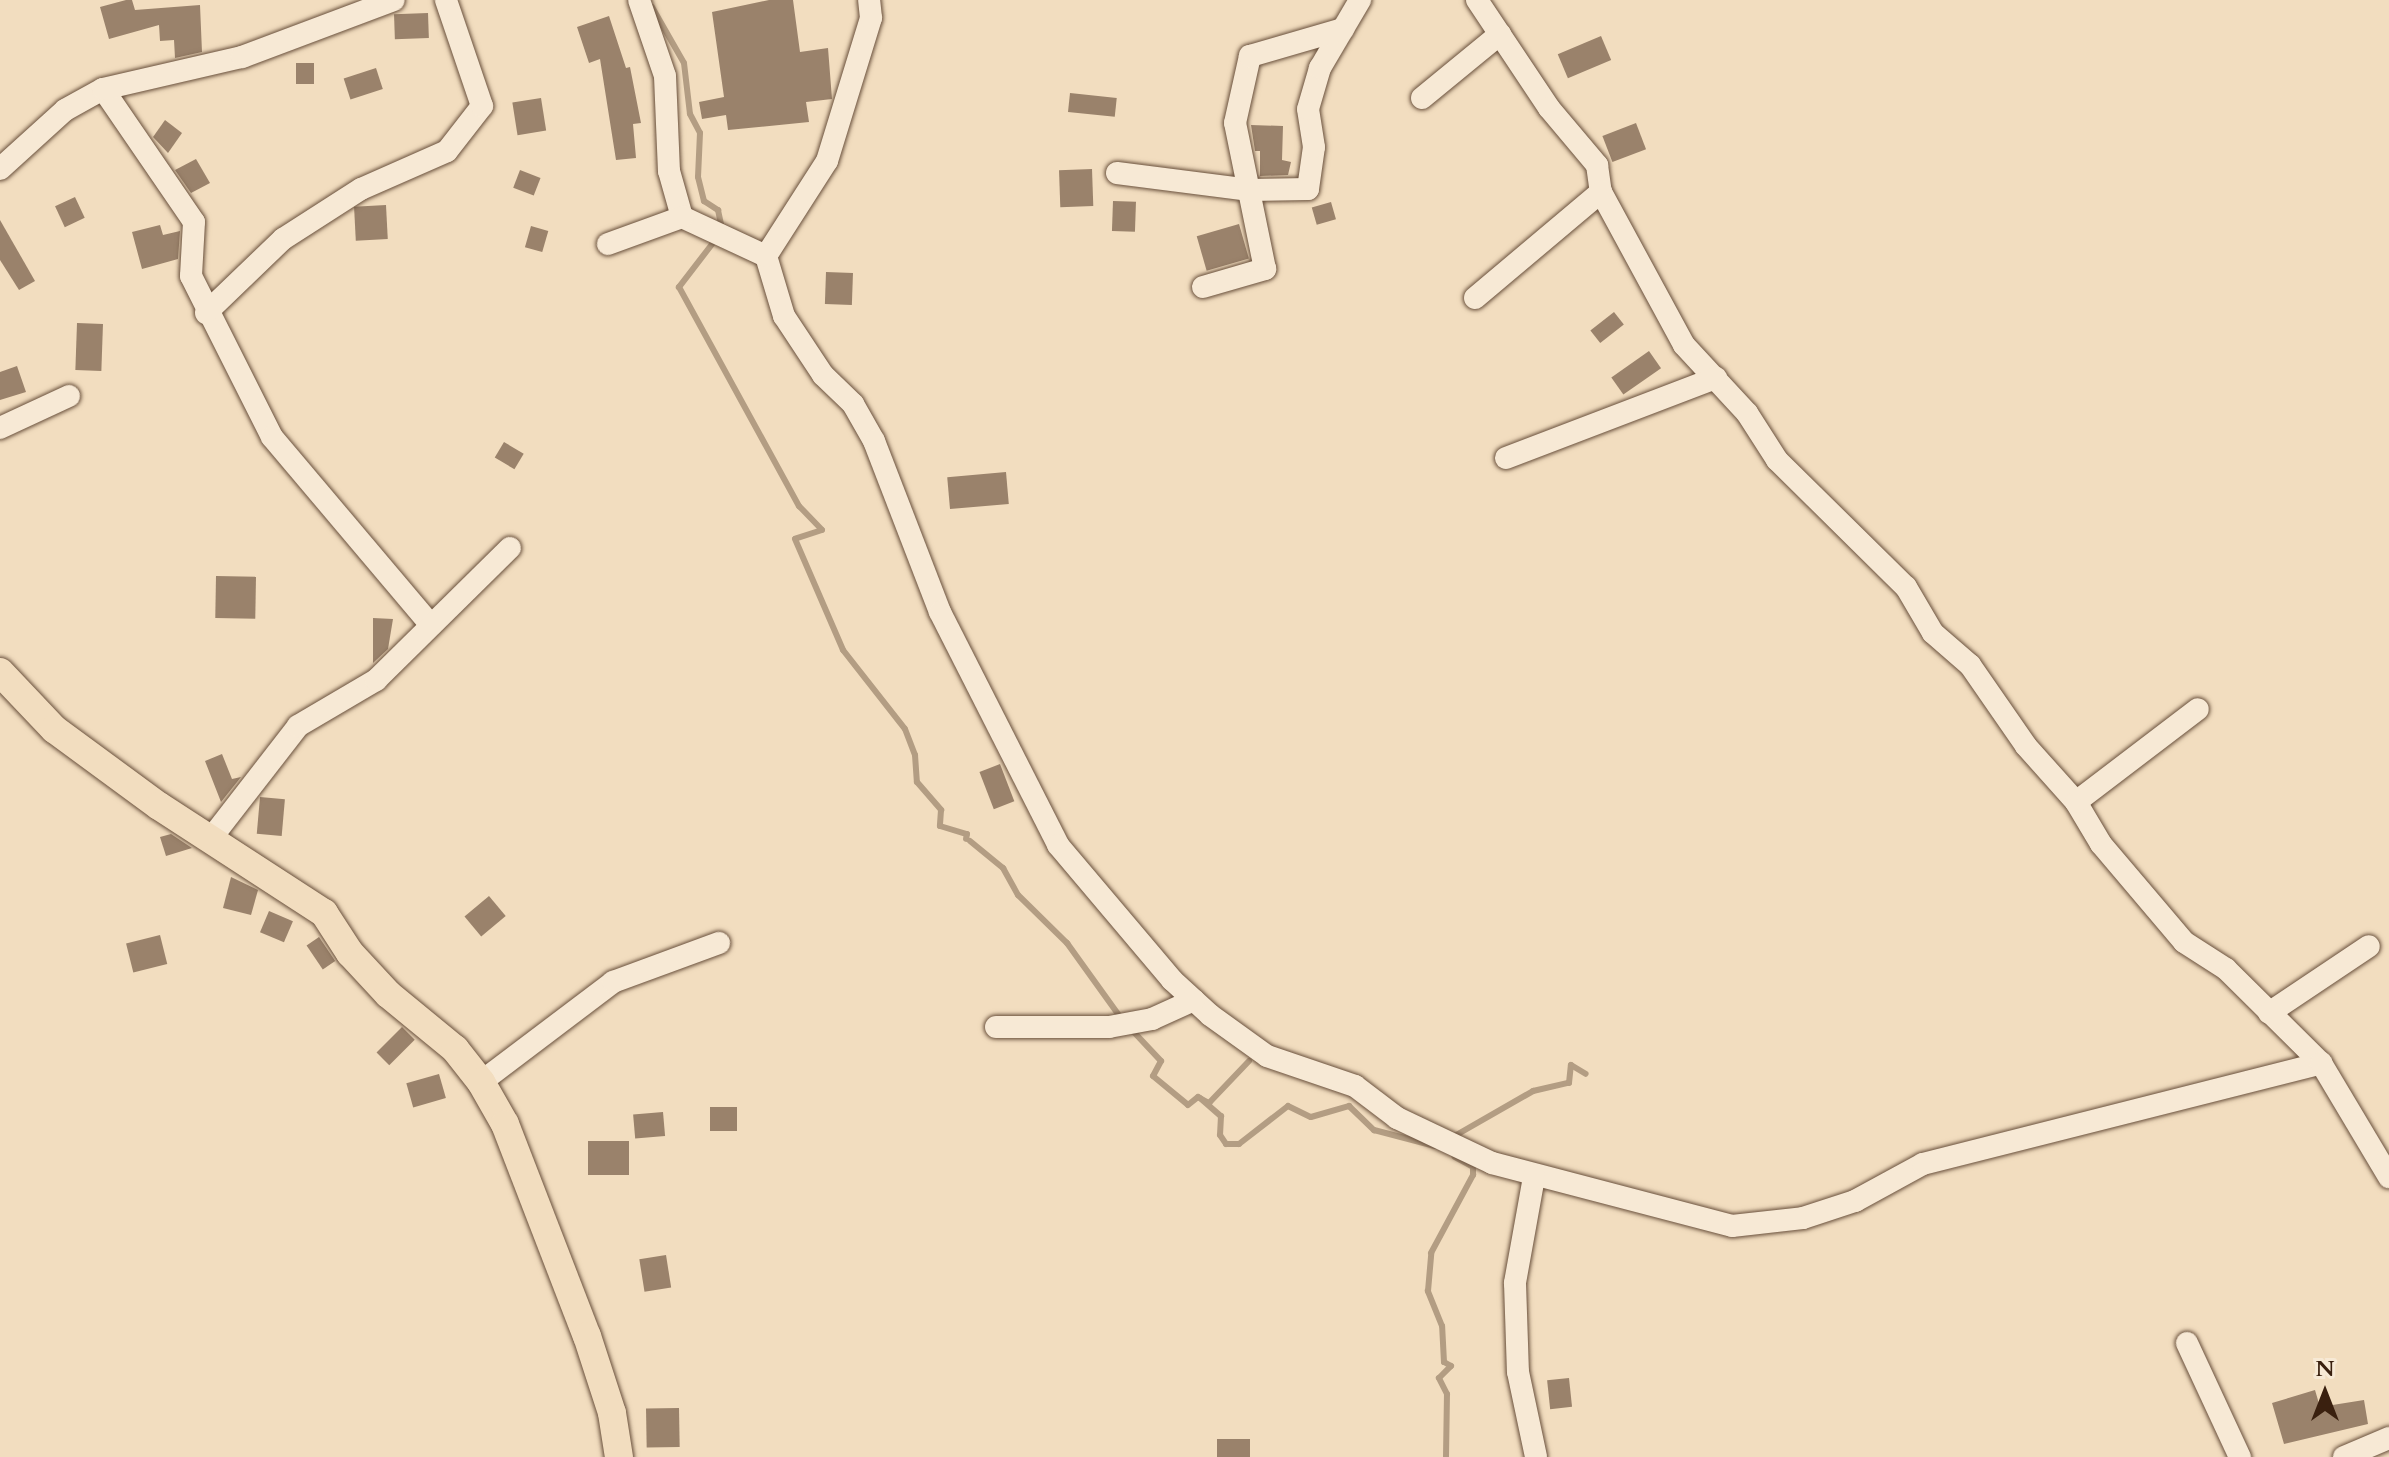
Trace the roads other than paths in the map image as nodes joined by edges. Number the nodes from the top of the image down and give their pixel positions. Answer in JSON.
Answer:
{"nodes":[{"id":1,"x":394,"y":0,"type":"edge"},
{"id":2,"x":446,"y":0,"type":"edge"},
{"id":3,"x":639,"y":0,"type":"edge"},
{"id":4,"x":869,"y":0,"type":"edge"},
{"id":5,"x":1360,"y":0,"type":"edge"},
{"id":6,"x":1477,"y":0,"type":"edge"},
{"id":7,"x":1343,"y":29,"type":"junction"},
{"id":8,"x":1500,"y":34,"type":"junction"},
{"id":9,"x":103,"y":89,"type":"junction"},
{"id":10,"x":1422,"y":98,"type":"dead end"},
{"id":11,"x":0,"y":169,"type":"edge"},
{"id":12,"x":1117,"y":173,"type":"dead end"},
{"id":13,"x":1250,"y":190,"type":"junction"},
{"id":14,"x":1601,"y":192,"type":"junction"},
{"id":15,"x":682,"y":217,"type":"junction"},
{"id":16,"x":608,"y":244,"type":"dead end"},
{"id":17,"x":766,"y":256,"type":"junction"},
{"id":18,"x":1203,"y":287,"type":"dead end"},
{"id":19,"x":1475,"y":298,"type":"dead end"},
{"id":20,"x":206,"y":313,"type":"junction"},
{"id":21,"x":1716,"y":378,"type":"junction"},
{"id":22,"x":69,"y":396,"type":"dead end"},
{"id":23,"x":0,"y":428,"type":"edge"},
{"id":24,"x":1506,"y":458,"type":"dead end"},
{"id":25,"x":510,"y":548,"type":"dead end"},
{"id":26,"x":431,"y":625,"type":"junction"},
{"id":27,"x":0,"y":672,"type":"edge"},
{"id":28,"x":2198,"y":709,"type":"dead end"},
{"id":29,"x":2076,"y":802,"type":"junction"},
{"id":30,"x":212,"y":837,"type":"junction"},
{"id":31,"x":719,"y":943,"type":"dead end"},
{"id":32,"x":2369,"y":946,"type":"dead end"},
{"id":33,"x":1194,"y":1000,"type":"junction"},
{"id":34,"x":2269,"y":1013,"type":"junction"},
{"id":35,"x":996,"y":1027,"type":"dead end"},
{"id":36,"x":2321,"y":1063,"type":"junction"},
{"id":37,"x":481,"y":1082,"type":"junction"},
{"id":38,"x":1534,"y":1177,"type":"junction"},
{"id":39,"x":2389,"y":1177,"type":"edge"},
{"id":40,"x":2187,"y":1343,"type":"dead end"},
{"id":41,"x":2389,"y":1438,"type":"edge"},
{"id":42,"x":619,"y":1457,"type":"edge"},
{"id":43,"x":1536,"y":1457,"type":"edge"},
{"id":44,"x":2240,"y":1457,"type":"edge"},
{"id":45,"x":2344,"y":1457,"type":"edge"}],
"edges":[{"from":1,"to":9,"type":"street"},
{"from":2,"to":20,"type":"street"},
{"from":3,"to":15,"type":"street"},
{"from":4,"to":17,"type":"street"},
{"from":5,"to":7,"type":"street"},
{"from":6,"to":8,"type":"street"},
{"from":7,"to":13,"type":"street"},
{"from":7,"to":13,"type":"street"},
{"from":8,"to":10,"type":"street"},
{"from":8,"to":14,"type":"street"},
{"from":9,"to":11,"type":"street"},
{"from":9,"to":20,"type":"street"},
{"from":12,"to":13,"type":"street"},
{"from":13,"to":18,"type":"street"},
{"from":14,"to":19,"type":"street"},
{"from":14,"to":21,"type":"street"},
{"from":15,"to":16,"type":"street"},
{"from":15,"to":17,"type":"street"},
{"from":17,"to":33,"type":"street"},
{"from":20,"to":26,"type":"street"},
{"from":21,"to":24,"type":"street"},
{"from":21,"to":29,"type":"street"},
{"from":22,"to":23,"type":"street"},
{"from":25,"to":26,"type":"street"},
{"from":26,"to":30,"type":"street"},
{"from":27,"to":30,"type":"main road"},
{"from":28,"to":29,"type":"street"},
{"from":29,"to":34,"type":"street"},
{"from":30,"to":37,"type":"main road"},
{"from":31,"to":37,"type":"street"},
{"from":32,"to":34,"type":"street"},
{"from":33,"to":35,"type":"street"},
{"from":33,"to":38,"type":"street"},
{"from":34,"to":36,"type":"street"},
{"from":36,"to":38,"type":"street"},
{"from":36,"to":39,"type":"street"},
{"from":37,"to":42,"type":"main road"},
{"from":38,"to":43,"type":"street"},
{"from":40,"to":44,"type":"street"},
{"from":41,"to":45,"type":"street"}]}
